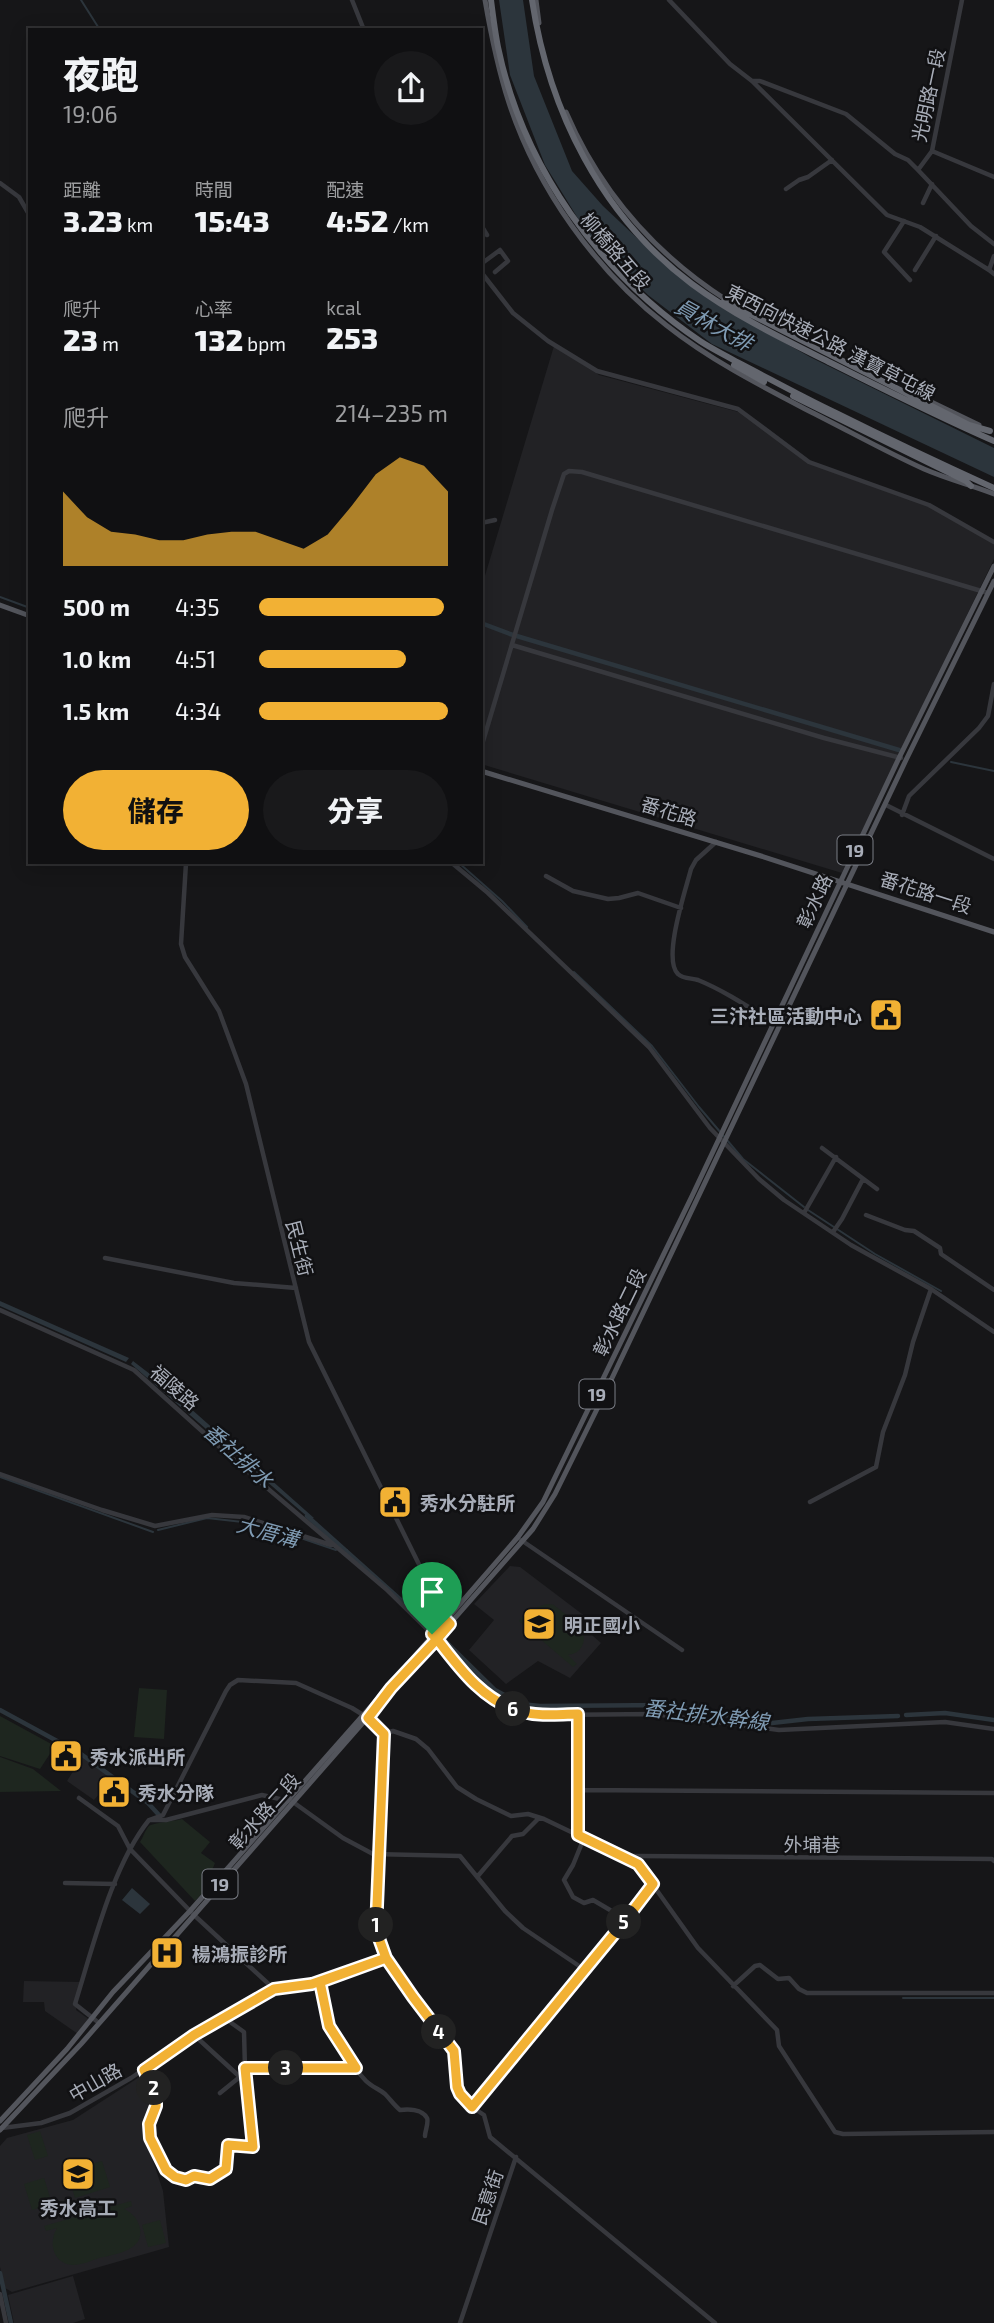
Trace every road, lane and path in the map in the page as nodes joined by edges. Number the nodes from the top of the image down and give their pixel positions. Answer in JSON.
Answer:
{"nodes":[{"id":1,"x":352,"y":0,"type":"edge"},
{"id":2,"x":485,"y":0,"type":"edge"},
{"id":3,"x":491,"y":0,"type":"edge"},
{"id":4,"x":534,"y":0,"type":"edge"},
{"id":5,"x":669,"y":0,"type":"edge"},
{"id":6,"x":962,"y":0,"type":"edge"},
{"id":7,"x":362,"y":28,"type":"edge"},
{"id":8,"x":752,"y":81,"type":"junction"},
{"id":9,"x":932,"y":150,"type":"junction"},
{"id":10,"x":832,"y":160,"type":"junction"},
{"id":11,"x":918,"y":170,"type":"junction"},
{"id":12,"x":994,"y":177,"type":"edge"},
{"id":13,"x":0,"y":183,"type":"edge"},
{"id":14,"x":932,"y":184,"type":"junction"},
{"id":15,"x":786,"y":188,"type":"dead end"},
{"id":16,"x":923,"y":203,"type":"dead end"},
{"id":17,"x":28,"y":212,"type":"edge"},
{"id":18,"x":904,"y":220,"type":"junction"},
{"id":19,"x":483,"y":228,"type":"edge"},
{"id":20,"x":487,"y":235,"type":"dead end"},
{"id":21,"x":936,"y":236,"type":"junction"},
{"id":22,"x":994,"y":244,"type":"edge"},
{"id":23,"x":994,"y":256,"type":"edge"},
{"id":24,"x":483,"y":263,"type":"edge"},
{"id":25,"x":915,"y":270,"type":"dead end"},
{"id":26,"x":495,"y":272,"type":"dead end"},
{"id":27,"x":992,"y":272,"type":"edge"},
{"id":28,"x":483,"y":275,"type":"edge"},
{"id":29,"x":680,"y":275,"type":"junction"},
{"id":30,"x":910,"y":280,"type":"dead end"},
{"id":31,"x":723,"y":354,"type":"junction"},
{"id":32,"x":992,"y":432,"type":"edge"},
{"id":33,"x":994,"y":441,"type":"edge"},
{"id":34,"x":971,"y":486,"type":"junction"},
{"id":35,"x":994,"y":488,"type":"edge"},
{"id":36,"x":994,"y":494,"type":"edge"},
{"id":37,"x":495,"y":520,"type":"dead end"},
{"id":38,"x":483,"y":523,"type":"edge"},
{"id":39,"x":994,"y":542,"type":"edge"},
{"id":40,"x":994,"y":566,"type":"edge"},
{"id":41,"x":994,"y":581,"type":"edge"},
{"id":42,"x":985,"y":591,"type":"junction"},
{"id":43,"x":0,"y":605,"type":"edge"},
{"id":44,"x":28,"y":615,"type":"edge"},
{"id":45,"x":512,"y":645,"type":"junction"},
{"id":46,"x":994,"y":684,"type":"edge"},
{"id":47,"x":483,"y":741,"type":"edge"},
{"id":48,"x":899,"y":758,"type":"junction"},
{"id":49,"x":906,"y":760,"type":"junction"},
{"id":50,"x":483,"y":772,"type":"edge"},
{"id":51,"x":886,"y":805,"type":"junction"},
{"id":52,"x":902,"y":815,"type":"junction"},
{"id":53,"x":716,"y":842,"type":"junction"},
{"id":54,"x":994,"y":859,"type":"edge"},
{"id":55,"x":186,"y":864,"type":"edge"},
{"id":56,"x":453,"y":864,"type":"edge"},
{"id":57,"x":546,"y":876,"type":"dead end"},
{"id":58,"x":841,"y":881,"type":"junction"},
{"id":59,"x":848,"y":883,"type":"junction"},
{"id":60,"x":681,"y":908,"type":"junction"},
{"id":61,"x":994,"y":932,"type":"edge"},
{"id":62,"x":774,"y":1023,"type":"junction"},
{"id":63,"x":722,"y":1139,"type":"junction"},
{"id":64,"x":822,"y":1148,"type":"dead end"},
{"id":65,"x":836,"y":1157,"type":"junction"},
{"id":66,"x":863,"y":1179,"type":"junction"},
{"id":67,"x":877,"y":1189,"type":"dead end"},
{"id":68,"x":804,"y":1213,"type":"junction"},
{"id":69,"x":866,"y":1214,"type":"dead end"},
{"id":70,"x":832,"y":1232,"type":"junction"},
{"id":71,"x":105,"y":1258,"type":"dead end"},
{"id":72,"x":296,"y":1288,"type":"junction"},
{"id":73,"x":931,"y":1289,"type":"junction"},
{"id":74,"x":994,"y":1290,"type":"edge"},
{"id":75,"x":0,"y":1310,"type":"edge"},
{"id":76,"x":994,"y":1332,"type":"edge"},
{"id":77,"x":132,"y":1357,"type":"dead end"},
{"id":78,"x":127,"y":1366,"type":"junction"},
{"id":79,"x":0,"y":1474,"type":"edge"},
{"id":80,"x":810,"y":1502,"type":"dead end"},
{"id":81,"x":521,"y":1539,"type":"junction"},
{"id":82,"x":337,"y":1546,"type":"junction"},
{"id":83,"x":447,"y":1621,"type":"junction"},
{"id":84,"x":435,"y":1636,"type":"junction"},
{"id":85,"x":682,"y":1650,"type":"dead end"},
{"id":86,"x":578,"y":1714,"type":"junction"},
{"id":87,"x":365,"y":1717,"type":"junction"},
{"id":88,"x":994,"y":1729,"type":"edge"},
{"id":89,"x":384,"y":1734,"type":"junction"},
{"id":90,"x":578,"y":1790,"type":"junction"},
{"id":91,"x":994,"y":1793,"type":"edge"},
{"id":92,"x":79,"y":1798,"type":"dead end"},
{"id":93,"x":290,"y":1801,"type":"junction"},
{"id":94,"x":539,"y":1818,"type":"junction"},
{"id":95,"x":149,"y":1820,"type":"junction"},
{"id":96,"x":581,"y":1836,"type":"junction"},
{"id":97,"x":130,"y":1849,"type":"junction"},
{"id":98,"x":380,"y":1854,"type":"junction"},
{"id":99,"x":632,"y":1860,"type":"junction"},
{"id":100,"x":994,"y":1861,"type":"edge"},
{"id":101,"x":477,"y":1877,"type":"junction"},
{"id":102,"x":65,"y":1883,"type":"dead end"},
{"id":103,"x":115,"y":1884,"type":"junction"},
{"id":104,"x":653,"y":1884,"type":"junction"},
{"id":105,"x":192,"y":1914,"type":"junction"},
{"id":106,"x":624,"y":1922,"type":"junction"},
{"id":107,"x":386,"y":1958,"type":"junction"},
{"id":108,"x":585,"y":1970,"type":"junction"},
{"id":109,"x":320,"y":1982,"type":"junction"},
{"id":110,"x":733,"y":1986,"type":"junction"},
{"id":111,"x":274,"y":1989,"type":"junction"},
{"id":112,"x":994,"y":1993,"type":"edge"},
{"id":113,"x":223,"y":2017,"type":"junction"},
{"id":114,"x":93,"y":2019,"type":"junction"},
{"id":115,"x":100,"y":2023,"type":"junction"},
{"id":116,"x":194,"y":2035,"type":"junction"},
{"id":117,"x":70,"y":2051,"type":"junction"},
{"id":118,"x":356,"y":2068,"type":"junction"},
{"id":119,"x":144,"y":2070,"type":"junction"},
{"id":120,"x":245,"y":2070,"type":"junction"},
{"id":121,"x":240,"y":2077,"type":"junction"},
{"id":122,"x":220,"y":2093,"type":"dead end"},
{"id":123,"x":472,"y":2107,"type":"junction"},
{"id":124,"x":0,"y":2126,"type":"edge"},
{"id":125,"x":994,"y":2132,"type":"edge"},
{"id":126,"x":425,"y":2136,"type":"dead end"},
{"id":127,"x":516,"y":2157,"type":"junction"},
{"id":128,"x":0,"y":2294,"type":"edge"},
{"id":129,"x":6,"y":2323,"type":"edge"},
{"id":130,"x":460,"y":2323,"type":"edge"},
{"id":131,"x":715,"y":2323,"type":"edge"}],
"edges":[{"from":1,"to":7,"type":"street"},
{"from":2,"to":34,"type":"main road","name":"柳橋路五段"},
{"from":3,"to":31,"type":"highway"},
{"from":4,"to":29,"type":"highway","name":"東西向快速公路 漢寶草屯線"},
{"from":4,"to":32,"type":"main road","name":"柳橋路五段"},
{"from":5,"to":8,"type":"street"},
{"from":6,"to":9,"type":"street","name":"光明路一段"},
{"from":8,"to":10,"type":"street"},
{"from":8,"to":11,"type":"street"},
{"from":9,"to":11,"type":"street","name":"光明路一段"},
{"from":9,"to":12,"type":"street"},
{"from":10,"to":15,"type":"street"},
{"from":10,"to":18,"type":"street"},
{"from":11,"to":14,"type":"street","name":"光明路一段"},
{"from":13,"to":17,"type":"street"},
{"from":14,"to":16,"type":"street"},
{"from":14,"to":22,"type":"street","name":"光明路一段"},
{"from":18,"to":21,"type":"street"},
{"from":18,"to":30,"type":"street"},
{"from":19,"to":20,"type":"street"},
{"from":21,"to":25,"type":"street"},
{"from":21,"to":27,"type":"street"},
{"from":23,"to":27,"type":"street"},
{"from":24,"to":26,"type":"street"},
{"from":28,"to":39,"type":"street"},
{"from":29,"to":32,"type":"highway"},
{"from":29,"to":33,"type":"highway","name":"東西向快速公路 漢寶草屯線"},
{"from":31,"to":34,"type":"highway"},
{"from":31,"to":35,"type":"highway"},
{"from":34,"to":36,"type":"main road","name":"柳橋路五段"},
{"from":37,"to":38,"type":"street"},
{"from":40,"to":42,"type":"main road","name":"彰水路","number":"19"},
{"from":41,"to":42,"type":"main road","name":"彰水路","number":"19"},
{"from":42,"to":45,"type":"street"},
{"from":42,"to":48,"type":"main road","name":"彰水路","number":"19"},
{"from":42,"to":49,"type":"main road","name":"彰水路","number":"19"},
{"from":43,"to":44,"type":"main road"},
{"from":45,"to":47,"type":"street"},
{"from":45,"to":48,"type":"street"},
{"from":46,"to":52,"type":"street"},
{"from":48,"to":49,"type":"street"},
{"from":48,"to":58,"type":"main road","name":"彰水路","number":"19"},
{"from":49,"to":51,"type":"main road","name":"彰水路","number":"19"},
{"from":50,"to":53,"type":"main road","name":"番花路"},
{"from":51,"to":52,"type":"street"},
{"from":51,"to":59,"type":"main road","name":"彰水路","number":"19"},
{"from":52,"to":54,"type":"street"},
{"from":53,"to":58,"type":"main road","name":"番花路"},
{"from":53,"to":60,"type":"street"},
{"from":55,"to":72,"type":"street","name":"民生街"},
{"from":56,"to":63,"type":"street"},
{"from":57,"to":60,"type":"street"},
{"from":58,"to":59,"type":"main road","name":"番花路"},
{"from":58,"to":62,"type":"main road","name":"彰水路","number":"19"},
{"from":59,"to":61,"type":"main road","name":"番花路一段"},
{"from":59,"to":63,"type":"main road","name":"彰水路","number":"19"},
{"from":60,"to":62,"type":"street"},
{"from":62,"to":63,"type":"main road","name":"彰水路","number":"19"},
{"from":63,"to":68,"type":"street"},
{"from":63,"to":81,"type":"main road","name":"彰水路二段","number":"19"},
{"from":64,"to":65,"type":"street"},
{"from":65,"to":66,"type":"street"},
{"from":65,"to":68,"type":"street"},
{"from":66,"to":67,"type":"street"},
{"from":66,"to":70,"type":"street"},
{"from":68,"to":70,"type":"street"},
{"from":69,"to":74,"type":"street"},
{"from":70,"to":73,"type":"street"},
{"from":71,"to":72,"type":"street"},
{"from":72,"to":83,"type":"street","name":"民生街"},
{"from":73,"to":76,"type":"street"},
{"from":73,"to":80,"type":"street"},
{"from":75,"to":78,"type":"street","name":"福陵路"},
{"from":77,"to":78,"type":"street"},
{"from":78,"to":82,"type":"street","name":"福陵路"},
{"from":79,"to":82,"type":"street"},
{"from":81,"to":83,"type":"main road","name":"彰水路二段","number":"19"},
{"from":81,"to":85,"type":"street"},
{"from":82,"to":84,"type":"street","name":"福陵路"},
{"from":83,"to":84,"type":"main road","name":"彰水路二段","number":"19"},
{"from":84,"to":86,"type":"street","name":"福陵路"},
{"from":84,"to":87,"type":"main road","name":"彰水路二段","number":"19"},
{"from":86,"to":88,"type":"street","name":"福陵路"},
{"from":86,"to":90,"type":"street"},
{"from":87,"to":89,"type":"street"},
{"from":87,"to":93,"type":"main road","name":"彰水路二段","number":"19"},
{"from":87,"to":95,"type":"street"},
{"from":89,"to":94,"type":"street"},
{"from":89,"to":98,"type":"street","name":"民意街"},
{"from":90,"to":91,"type":"street"},
{"from":90,"to":96,"type":"street"},
{"from":92,"to":97,"type":"street"},
{"from":93,"to":95,"type":"street"},
{"from":93,"to":98,"type":"street"},
{"from":93,"to":105,"type":"main road","name":"彰水路二段","number":"19"},
{"from":94,"to":96,"type":"street"},
{"from":94,"to":101,"type":"street"},
{"from":95,"to":97,"type":"street"},
{"from":96,"to":99,"type":"street"},
{"from":96,"to":106,"type":"street"},
{"from":97,"to":103,"type":"street"},
{"from":97,"to":105,"type":"street"},
{"from":98,"to":101,"type":"street"},
{"from":98,"to":107,"type":"street","name":"民意街"},
{"from":99,"to":100,"type":"street","name":"外埔巷"},
{"from":99,"to":104,"type":"street"},
{"from":101,"to":108,"type":"street"},
{"from":102,"to":103,"type":"street"},
{"from":103,"to":114,"type":"street"},
{"from":104,"to":106,"type":"street"},
{"from":104,"to":110,"type":"street"},
{"from":105,"to":111,"type":"street"},
{"from":105,"to":114,"type":"main road","name":"彰水路二段","number":"19"},
{"from":105,"to":115,"type":"main road","name":"彰水路二段","number":"19"},
{"from":106,"to":108,"type":"street"},
{"from":107,"to":109,"type":"street","name":"中山路"},
{"from":107,"to":123,"type":"street","name":"民意街"},
{"from":108,"to":123,"type":"street"},
{"from":109,"to":111,"type":"street","name":"中山路"},
{"from":109,"to":118,"type":"street"},
{"from":110,"to":112,"type":"street"},
{"from":110,"to":125,"type":"street"},
{"from":111,"to":113,"type":"street","name":"中山路"},
{"from":113,"to":116,"type":"street","name":"中山路"},
{"from":113,"to":120,"type":"street"},
{"from":114,"to":115,"type":"street"},
{"from":114,"to":117,"type":"main road","name":"彰水路二段","number":"19"},
{"from":115,"to":117,"type":"main road","name":"彰水路二段","number":"19"},
{"from":116,"to":119,"type":"street","name":"中山路"},
{"from":116,"to":121,"type":"street"},
{"from":117,"to":124,"type":"main road","name":"彰水路二段","number":"19"},
{"from":118,"to":120,"type":"street"},
{"from":118,"to":126,"type":"street"},
{"from":119,"to":120,"type":"street"},
{"from":119,"to":124,"type":"street","name":"中山路"},
{"from":120,"to":121,"type":"street"},
{"from":121,"to":122,"type":"street"},
{"from":123,"to":127,"type":"street","name":"民意街"},
{"from":127,"to":130,"type":"street","name":"民意街"},
{"from":127,"to":131,"type":"street"},
{"from":128,"to":129,"type":"street"}]}
